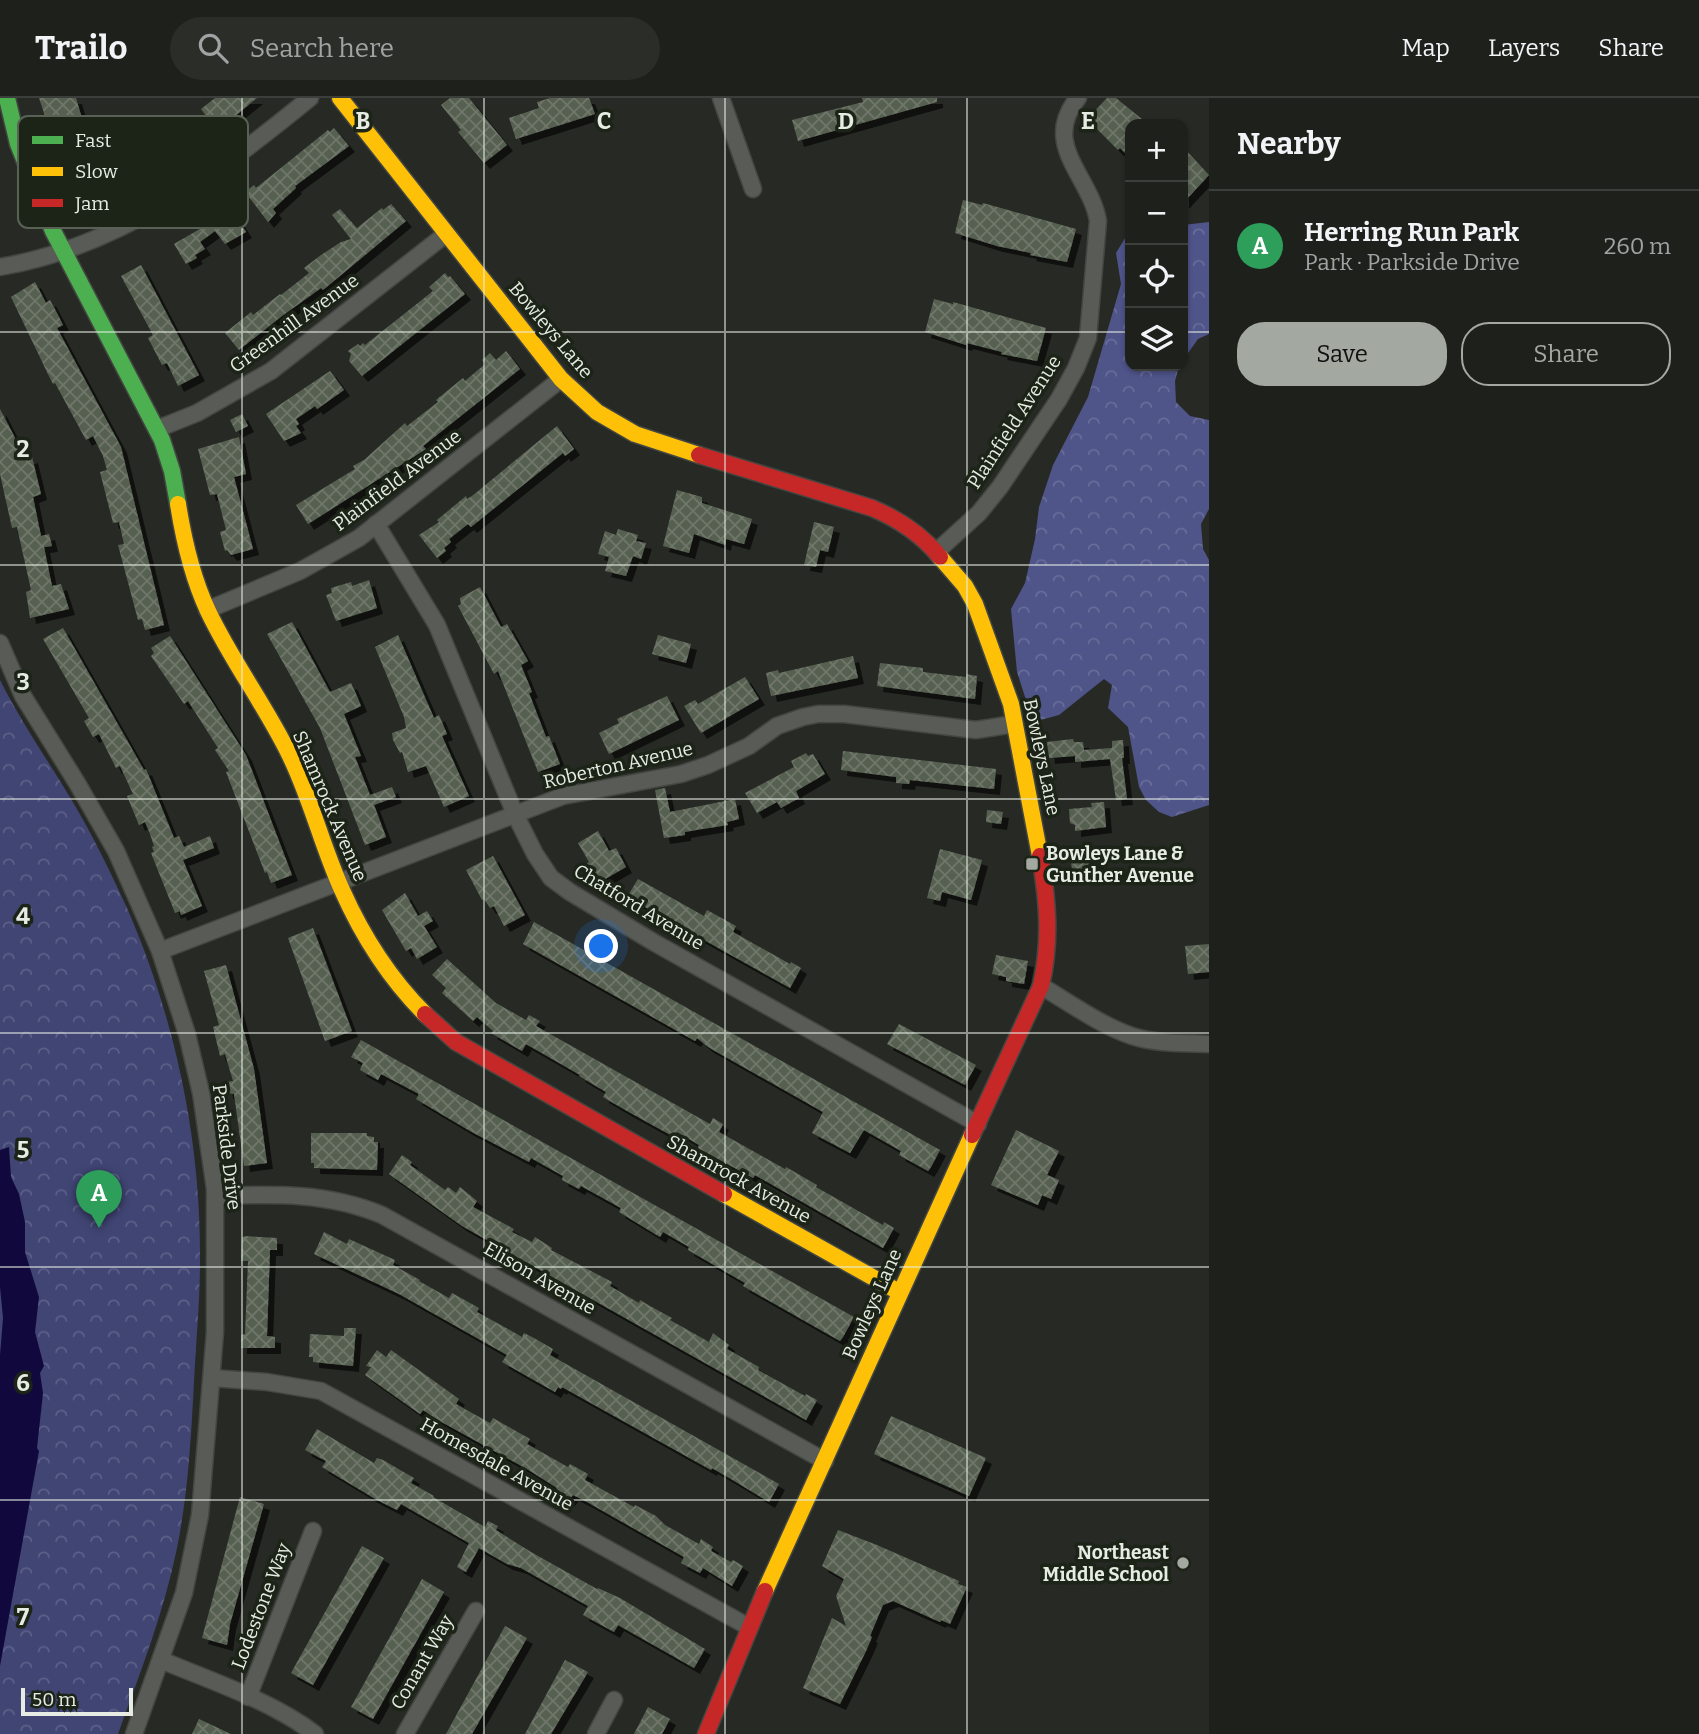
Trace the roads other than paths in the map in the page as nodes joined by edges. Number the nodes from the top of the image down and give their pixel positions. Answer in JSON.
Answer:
{"nodes":[{"id":1,"x":7,"y":98,"type":"edge"},
{"id":2,"x":310,"y":98,"type":"edge"},
{"id":3,"x":340,"y":98,"type":"edge"},
{"id":4,"x":721,"y":98,"type":"edge"},
{"id":5,"x":1078,"y":98,"type":"edge"},
{"id":6,"x":18,"y":143,"type":"edge"},
{"id":7,"x":248,"y":147,"type":"edge"},
{"id":8,"x":753,"y":189,"type":"dead end"},
{"id":9,"x":53,"y":228,"type":"edge"},
{"id":10,"x":117,"y":228,"type":"edge"},
{"id":11,"x":446,"y":234,"type":"junction"},
{"id":12,"x":64,"y":251,"type":"junction"},
{"id":13,"x":0,"y":267,"type":"edge"},
{"id":14,"x":561,"y":379,"type":"junction"},
{"id":15,"x":157,"y":429,"type":"junction"},
{"id":16,"x":376,"y":524,"type":"junction"},
{"id":17,"x":936,"y":552,"type":"junction"},
{"id":18,"x":207,"y":610,"type":"junction"},
{"id":19,"x":0,"y":643,"type":"edge"},
{"id":20,"x":1014,"y":724,"type":"junction"},
{"id":21,"x":515,"y":814,"type":"junction"},
{"id":22,"x":338,"y":883,"type":"junction"},
{"id":23,"x":160,"y":951,"type":"junction"},
{"id":24,"x":1041,"y":986,"type":"junction"},
{"id":25,"x":1209,"y":1044,"type":"edge"},
{"id":26,"x":978,"y":1124,"type":"junction"},
{"id":27,"x":216,"y":1196,"type":"junction"},
{"id":28,"x":899,"y":1292,"type":"junction"},
{"id":29,"x":212,"y":1378,"type":"junction"},
{"id":30,"x":825,"y":1461,"type":"junction"},
{"id":31,"x":313,"y":1531,"type":"dead end"},
{"id":32,"x":476,"y":1611,"type":"dead end"},
{"id":33,"x":749,"y":1628,"type":"junction"},
{"id":34,"x":161,"y":1660,"type":"junction"},
{"id":35,"x":248,"y":1697,"type":"junction"},
{"id":36,"x":614,"y":1700,"type":"dead end"},
{"id":37,"x":134,"y":1734,"type":"edge"},
{"id":38,"x":315,"y":1734,"type":"edge"},
{"id":39,"x":405,"y":1734,"type":"edge"},
{"id":40,"x":596,"y":1734,"type":"edge"},
{"id":41,"x":706,"y":1734,"type":"edge"}],
"edges":[{"from":1,"to":6,"type":"street","name":"Shamrock Avenue"},
{"from":2,"to":7,"type":"street"},
{"from":3,"to":11,"type":"street","name":"Bowleys Lane"},
{"from":4,"to":8,"type":"street"},
{"from":5,"to":17,"type":"street","name":"Plainfield Avenue"},
{"from":9,"to":12,"type":"street","name":"Shamrock Avenue"},
{"from":10,"to":12,"type":"street"},
{"from":11,"to":14,"type":"street","name":"Bowleys Lane"},
{"from":11,"to":15,"type":"street","name":"Greenhill Avenue"},
{"from":12,"to":13,"type":"street"},
{"from":12,"to":15,"type":"street","name":"Shamrock Avenue"},
{"from":14,"to":16,"type":"street","name":"Plainfield Avenue"},
{"from":14,"to":17,"type":"street","name":"Bowleys Lane"},
{"from":15,"to":18,"type":"street","name":"Shamrock Avenue"},
{"from":16,"to":18,"type":"street","name":"Plainfield Avenue"},
{"from":16,"to":21,"type":"street","name":"Chatford Avenue"},
{"from":17,"to":20,"type":"street","name":"Bowleys Lane"},
{"from":18,"to":22,"type":"street","name":"Shamrock Avenue"},
{"from":19,"to":23,"type":"street","name":"Parkside Drive"},
{"from":20,"to":21,"type":"street","name":"Roberton Avenue"},
{"from":20,"to":24,"type":"street","name":"Bowleys Lane"},
{"from":21,"to":22,"type":"street","name":"Roberton Avenue"},
{"from":21,"to":26,"type":"street","name":"Chatford Avenue"},
{"from":22,"to":23,"type":"street","name":"Roberton Avenue"},
{"from":22,"to":28,"type":"street","name":"Shamrock Avenue"},
{"from":23,"to":27,"type":"street","name":"Parkside Drive"},
{"from":24,"to":25,"type":"street"},
{"from":24,"to":26,"type":"street","name":"Bowleys Lane"},
{"from":26,"to":28,"type":"street","name":"Bowleys Lane"},
{"from":27,"to":29,"type":"street","name":"Parkside Drive"},
{"from":27,"to":30,"type":"street","name":"Elison Avenue"},
{"from":28,"to":30,"type":"street","name":"Bowleys Lane"},
{"from":29,"to":33,"type":"street","name":"Homesdale Avenue"},
{"from":29,"to":34,"type":"street","name":"Parkside Drive"},
{"from":30,"to":33,"type":"street","name":"Bowleys Lane"},
{"from":31,"to":35,"type":"street","name":"Lodestone Way"},
{"from":32,"to":39,"type":"street","name":"Conant Way"},
{"from":33,"to":41,"type":"street","name":"Bowleys Lane"},
{"from":34,"to":35,"type":"street"},
{"from":34,"to":37,"type":"street","name":"Parkside Drive"},
{"from":35,"to":38,"type":"street"},
{"from":36,"to":40,"type":"street"}]}
